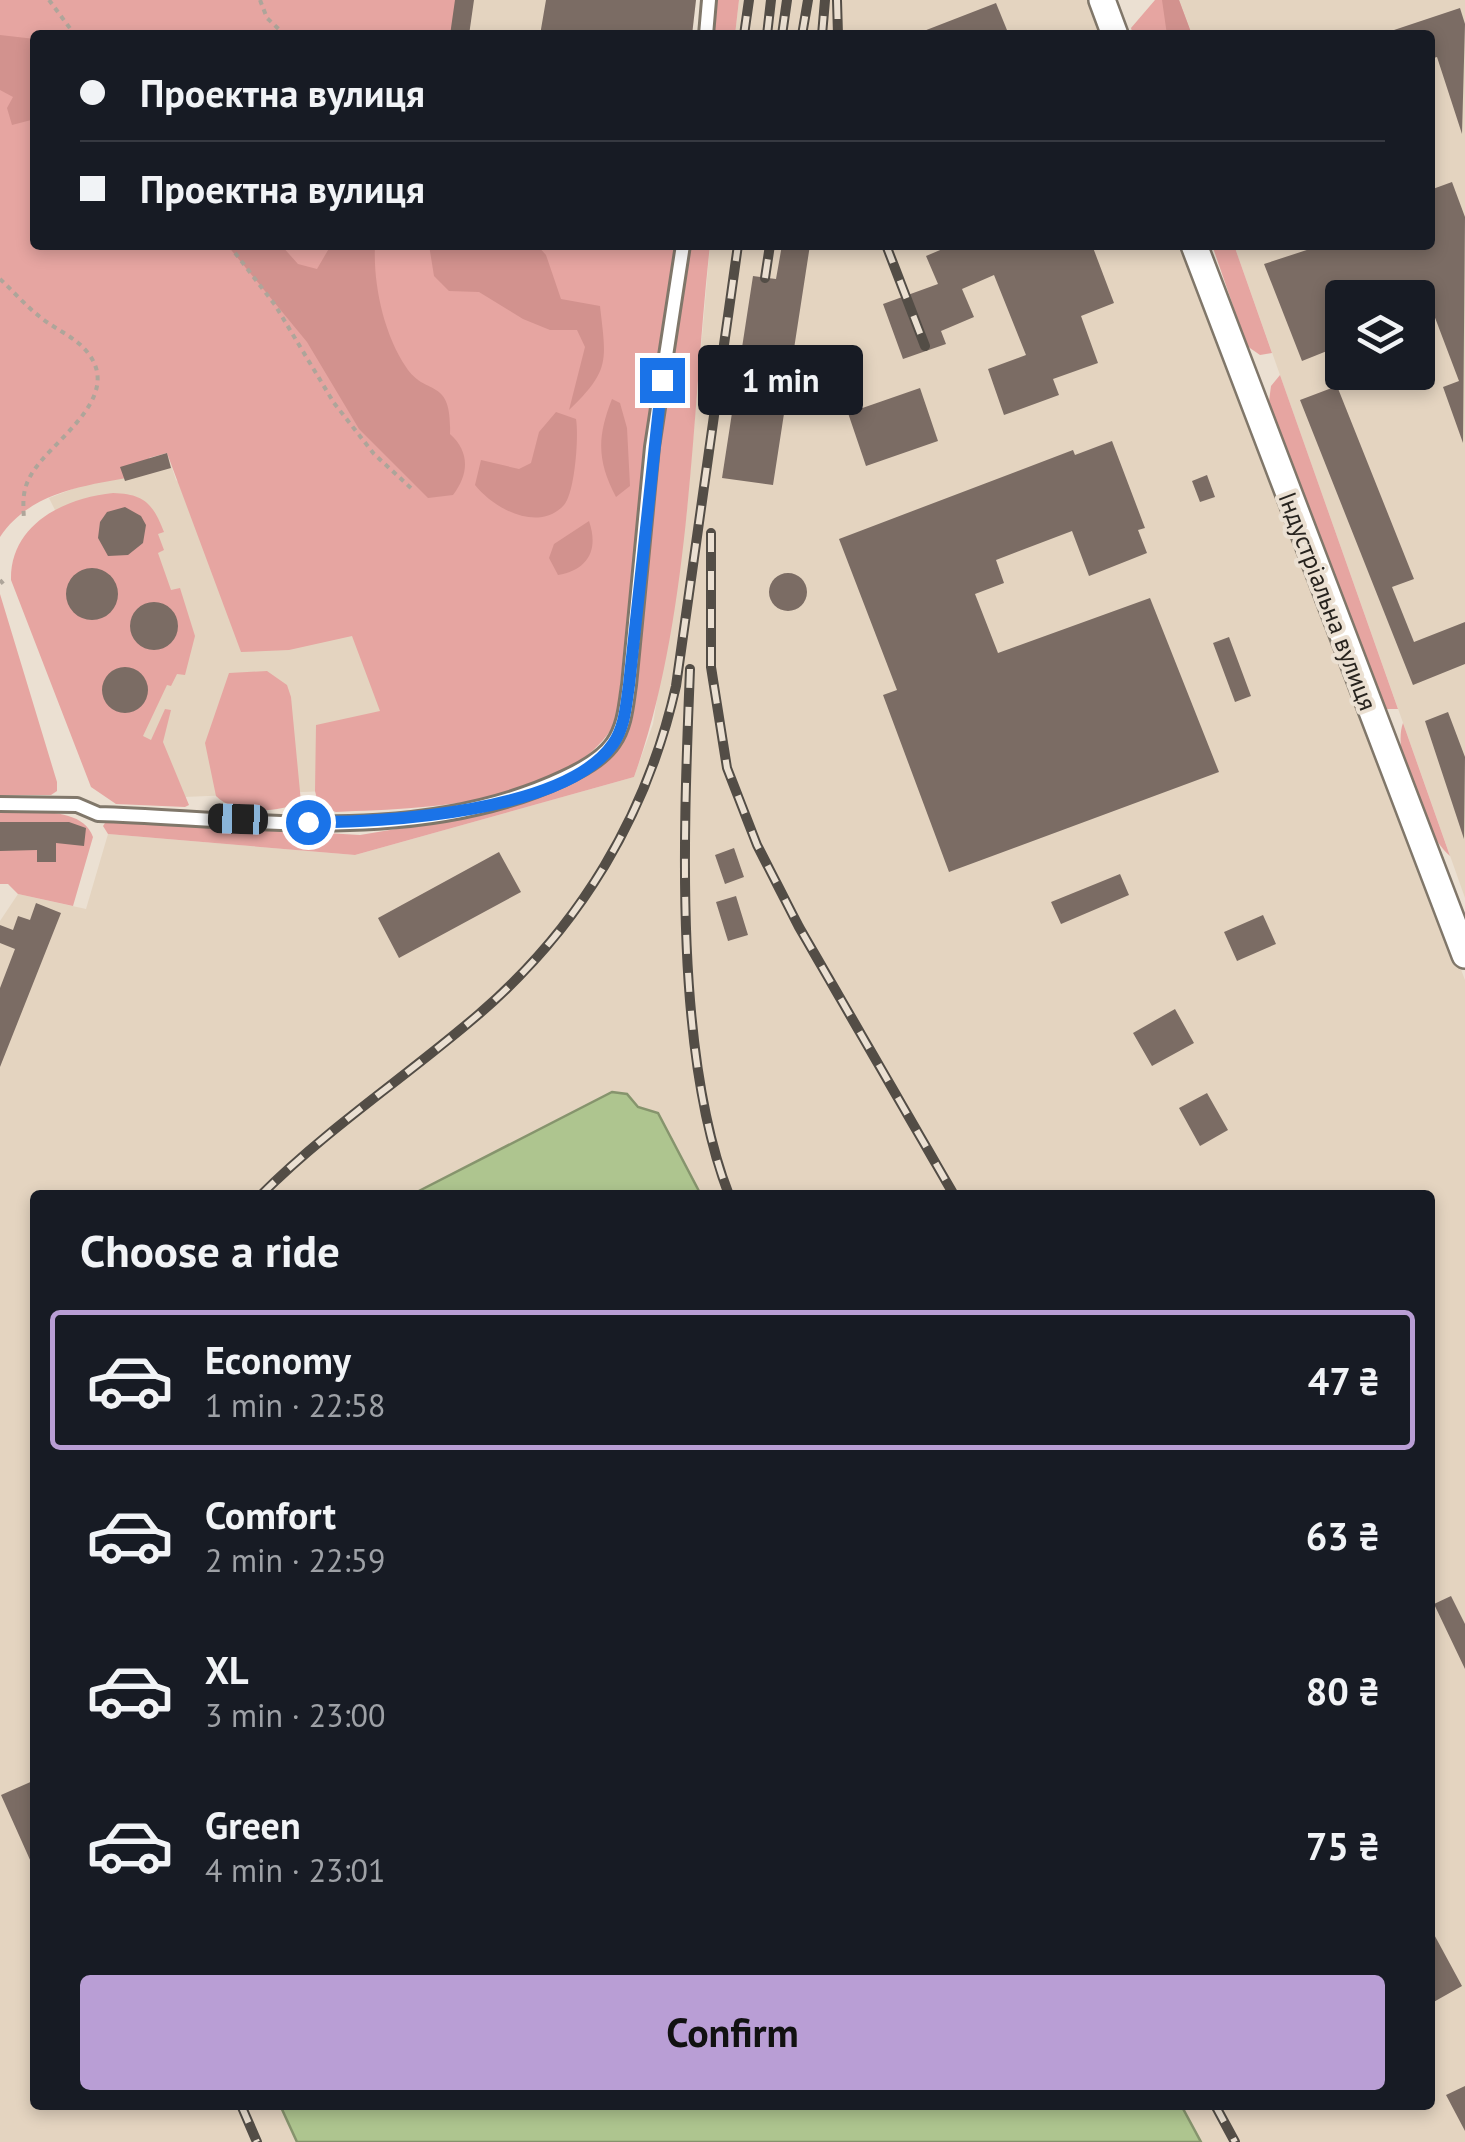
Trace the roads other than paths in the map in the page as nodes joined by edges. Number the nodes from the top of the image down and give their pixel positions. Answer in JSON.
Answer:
{"nodes":[{"id":1,"x":708,"y":0,"type":"edge"},
{"id":2,"x":1102,"y":0,"type":"edge"},
{"id":3,"x":706,"y":30,"type":"edge"},
{"id":4,"x":1113,"y":30,"type":"edge"},
{"id":5,"x":682,"y":250,"type":"edge"},
{"id":6,"x":1196,"y":250,"type":"edge"},
{"id":7,"x":0,"y":804,"type":"edge"},
{"id":8,"x":1465,"y":955,"type":"edge"}],
"edges":[{"from":1,"to":3,"type":"lane"},
{"from":2,"to":4,"type":"street"},
{"from":5,"to":7,"type":"lane"},
{"from":6,"to":8,"type":"street","name":"Індустріальна вулиця"}]}
